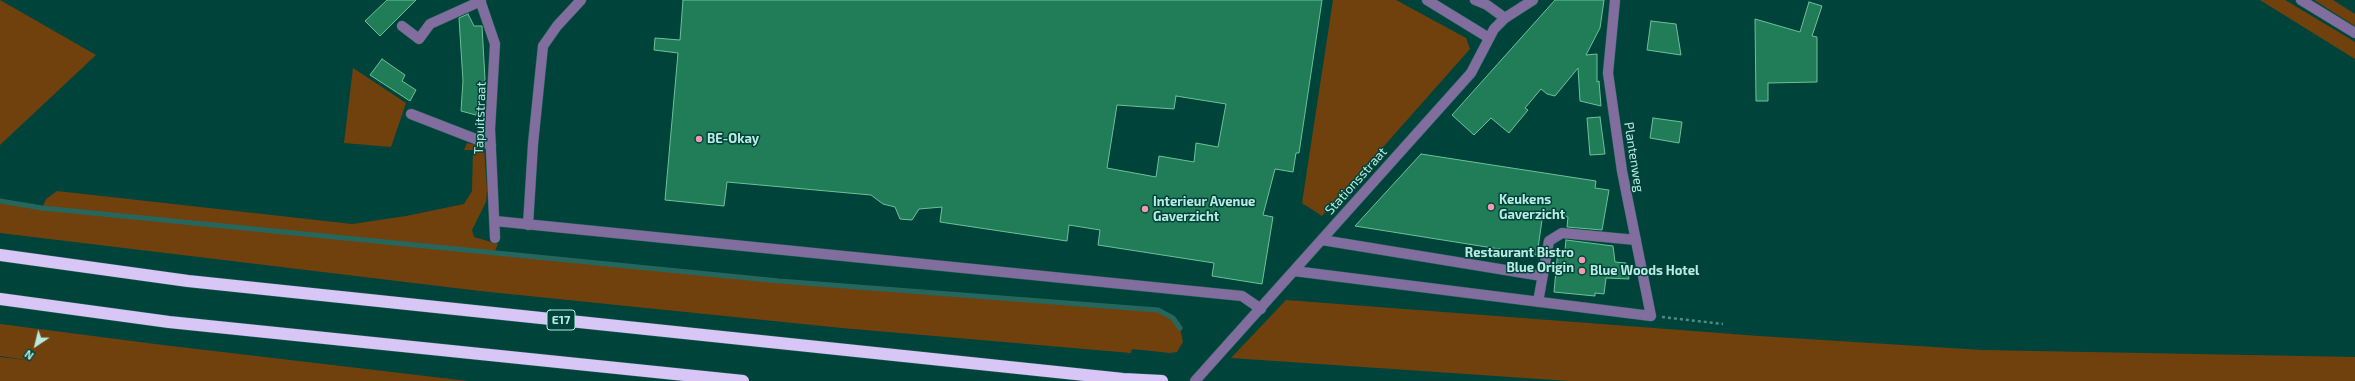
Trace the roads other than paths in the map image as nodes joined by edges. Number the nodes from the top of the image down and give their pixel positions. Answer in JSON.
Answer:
{"nodes":[{"id":1,"x":581,"y":0,"type":"edge"},
{"id":2,"x":1427,"y":0,"type":"edge"},
{"id":3,"x":1475,"y":0,"type":"edge"},
{"id":4,"x":1533,"y":0,"type":"edge"},
{"id":5,"x":1615,"y":0,"type":"edge"},
{"id":6,"x":2301,"y":0,"type":"edge"},
{"id":7,"x":480,"y":1,"type":"edge"},
{"id":8,"x":1505,"y":18,"type":"junction"},
{"id":9,"x":402,"y":26,"type":"dead end"},
{"id":10,"x":2355,"y":33,"type":"edge"},
{"id":11,"x":1489,"y":38,"type":"junction"},
{"id":12,"x":411,"y":114,"type":"dead end"},
{"id":13,"x":491,"y":145,"type":"junction"},
{"id":14,"x":495,"y":221,"type":"junction"},
{"id":15,"x":528,"y":225,"type":"junction"},
{"id":16,"x":495,"y":238,"type":"dead end"},
{"id":17,"x":1322,"y":240,"type":"junction"},
{"id":18,"x":1636,"y":240,"type":"junction"},
{"id":19,"x":0,"y":255,"type":"edge"},
{"id":20,"x":1294,"y":271,"type":"junction"},
{"id":21,"x":1542,"y":276,"type":"junction"},
{"id":22,"x":0,"y":299,"type":"edge"},
{"id":23,"x":1538,"y":302,"type":"junction"},
{"id":24,"x":1261,"y":309,"type":"junction"},
{"id":25,"x":743,"y":381,"type":"edge"},
{"id":26,"x":1162,"y":381,"type":"edge"},
{"id":27,"x":1195,"y":381,"type":"edge"}],
"edges":[{"from":1,"to":15,"type":"street"},
{"from":2,"to":11,"type":"street"},
{"from":3,"to":8,"type":"street"},
{"from":4,"to":8,"type":"street","name":"Stationsstraat"},
{"from":5,"to":18,"type":"street","name":"Plantenweg"},
{"from":6,"to":10,"type":"street"},
{"from":7,"to":9,"type":"street","name":"Tapuitstraat"},
{"from":7,"to":13,"type":"street","name":"Tapuitstraat"},
{"from":8,"to":11,"type":"street","name":"Stationsstraat"},
{"from":11,"to":17,"type":"street","name":"Stationsstraat"},
{"from":12,"to":13,"type":"street"},
{"from":13,"to":14,"type":"street","name":"Tapuitstraat"},
{"from":14,"to":15,"type":"street"},
{"from":14,"to":16,"type":"street","name":"Tapuitstraat"},
{"from":15,"to":24,"type":"street"},
{"from":17,"to":20,"type":"street","name":"Stationsstraat"},
{"from":17,"to":21,"type":"street"},
{"from":18,"to":21,"type":"street"},
{"from":18,"to":23,"type":"street","name":"Plantenweg"},
{"from":19,"to":26,"type":"highway","number":"E17"},
{"from":20,"to":23,"type":"street"},
{"from":20,"to":24,"type":"street","name":"Stationsstraat"},
{"from":21,"to":23,"type":"street"},
{"from":22,"to":25,"type":"highway"},
{"from":24,"to":27,"type":"street","name":"Stationsstraat"}]}
